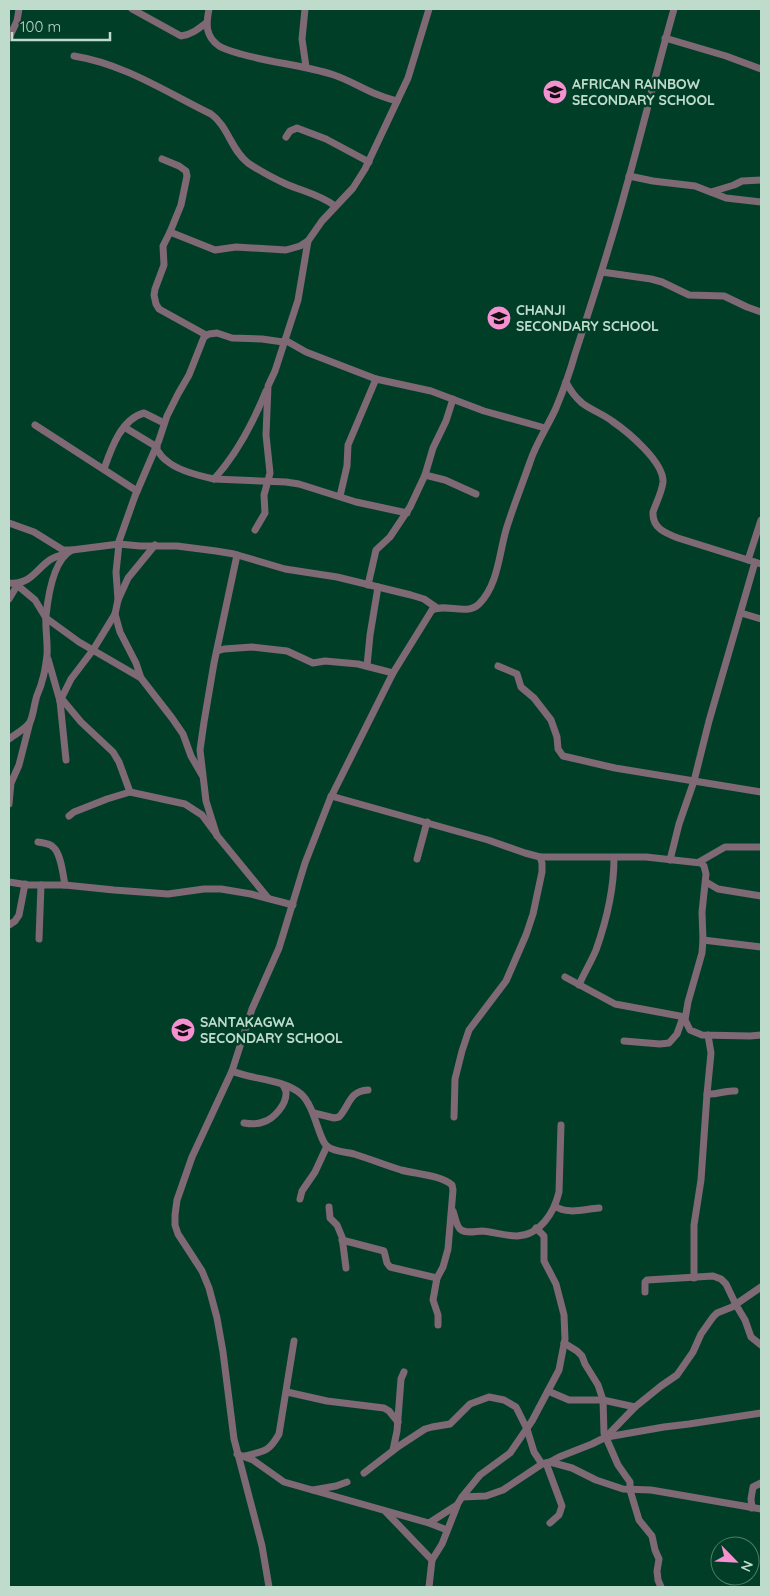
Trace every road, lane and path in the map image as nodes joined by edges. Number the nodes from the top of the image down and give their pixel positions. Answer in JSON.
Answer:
{"nodes":[{"id":1,"x":19,"y":9,"type":"edge"},
{"id":2,"x":133,"y":9,"type":"edge"},
{"id":3,"x":209,"y":9,"type":"edge"},
{"id":4,"x":305,"y":9,"type":"edge"},
{"id":5,"x":428,"y":9,"type":"edge"},
{"id":6,"x":674,"y":9,"type":"edge"},
{"id":7,"x":206,"y":23,"type":"junction"},
{"id":8,"x":9,"y":38,"type":"edge"},
{"id":9,"x":665,"y":38,"type":"junction"},
{"id":10,"x":74,"y":56,"type":"dead end"},
{"id":11,"x":306,"y":67,"type":"junction"},
{"id":12,"x":761,"y":69,"type":"edge"},
{"id":13,"x":398,"y":101,"type":"junction"},
{"id":14,"x":286,"y":137,"type":"dead end"},
{"id":15,"x":162,"y":159,"type":"dead end"},
{"id":16,"x":369,"y":162,"type":"junction"},
{"id":17,"x":629,"y":176,"type":"junction"},
{"id":18,"x":761,"y":180,"type":"edge"},
{"id":19,"x":711,"y":192,"type":"junction"},
{"id":20,"x":761,"y":202,"type":"edge"},
{"id":21,"x":335,"y":206,"type":"junction"},
{"id":22,"x":170,"y":232,"type":"junction"},
{"id":23,"x":308,"y":241,"type":"junction"},
{"id":24,"x":602,"y":272,"type":"junction"},
{"id":25,"x":761,"y":312,"type":"edge"},
{"id":26,"x":206,"y":335,"type":"junction"},
{"id":27,"x":284,"y":341,"type":"junction"},
{"id":28,"x":376,"y":380,"type":"junction"},
{"id":29,"x":566,"y":382,"type":"junction"},
{"id":30,"x":268,"y":386,"type":"junction"},
{"id":31,"x":453,"y":399,"type":"junction"},
{"id":32,"x":164,"y":423,"type":"junction"},
{"id":33,"x":35,"y":425,"type":"dead end"},
{"id":34,"x":124,"y":426,"type":"junction"},
{"id":35,"x":545,"y":428,"type":"junction"},
{"id":36,"x":156,"y":448,"type":"junction"},
{"id":37,"x":104,"y":469,"type":"junction"},
{"id":38,"x":425,"y":475,"type":"junction"},
{"id":39,"x":214,"y":479,"type":"junction"},
{"id":40,"x":268,"y":481,"type":"junction"},
{"id":41,"x":137,"y":491,"type":"junction"},
{"id":42,"x":476,"y":494,"type":"dead end"},
{"id":43,"x":340,"y":496,"type":"junction"},
{"id":44,"x":407,"y":513,"type":"junction"},
{"id":45,"x":761,"y":520,"type":"edge"},
{"id":46,"x":9,"y":523,"type":"edge"},
{"id":47,"x":255,"y":530,"type":"dead end"},
{"id":48,"x":118,"y":544,"type":"junction"},
{"id":49,"x":155,"y":545,"type":"junction"},
{"id":50,"x":72,"y":550,"type":"junction"},
{"id":51,"x":64,"y":555,"type":"junction"},
{"id":52,"x":237,"y":555,"type":"junction"},
{"id":53,"x":755,"y":562,"type":"edge"},
{"id":54,"x":9,"y":583,"type":"edge"},
{"id":55,"x":18,"y":585,"type":"junction"},
{"id":56,"x":368,"y":585,"type":"junction"},
{"id":57,"x":378,"y":587,"type":"junction"},
{"id":58,"x":9,"y":599,"type":"edge"},
{"id":59,"x":118,"y":600,"type":"junction"},
{"id":60,"x":437,"y":608,"type":"junction"},
{"id":61,"x":741,"y":613,"type":"junction"},
{"id":62,"x":115,"y":614,"type":"junction"},
{"id":63,"x":46,"y":618,"type":"junction"},
{"id":64,"x":761,"y":618,"type":"edge"},
{"id":65,"x":93,"y":650,"type":"junction"},
{"id":66,"x":217,"y":651,"type":"junction"},
{"id":67,"x":47,"y":656,"type":"junction"},
{"id":68,"x":368,"y":666,"type":"junction"},
{"id":69,"x":498,"y":666,"type":"dead end"},
{"id":70,"x":393,"y":673,"type":"junction"},
{"id":71,"x":141,"y":678,"type":"junction"},
{"id":72,"x":61,"y":700,"type":"junction"},
{"id":73,"x":30,"y":722,"type":"junction"},
{"id":74,"x":9,"y":739,"type":"edge"},
{"id":75,"x":66,"y":760,"type":"dead end"},
{"id":76,"x":202,"y":775,"type":"junction"},
{"id":77,"x":694,"y":781,"type":"junction"},
{"id":78,"x":130,"y":792,"type":"junction"},
{"id":79,"x":761,"y":792,"type":"edge"},
{"id":80,"x":331,"y":796,"type":"junction"},
{"id":81,"x":9,"y":804,"type":"edge"},
{"id":82,"x":68,"y":816,"type":"dead end"},
{"id":83,"x":427,"y":822,"type":"junction"},
{"id":84,"x":217,"y":836,"type":"junction"},
{"id":85,"x":38,"y":842,"type":"dead end"},
{"id":86,"x":761,"y":847,"type":"edge"},
{"id":87,"x":540,"y":857,"type":"junction"},
{"id":88,"x":614,"y":858,"type":"junction"},
{"id":89,"x":417,"y":859,"type":"dead end"},
{"id":90,"x":670,"y":860,"type":"junction"},
{"id":91,"x":699,"y":862,"type":"junction"},
{"id":92,"x":9,"y":882,"type":"edge"},
{"id":93,"x":706,"y":882,"type":"junction"},
{"id":94,"x":24,"y":884,"type":"junction"},
{"id":95,"x":41,"y":885,"type":"junction"},
{"id":96,"x":65,"y":885,"type":"junction"},
{"id":97,"x":761,"y":896,"type":"edge"},
{"id":98,"x":268,"y":898,"type":"junction"},
{"id":99,"x":293,"y":905,"type":"junction"},
{"id":100,"x":9,"y":924,"type":"edge"},
{"id":101,"x":39,"y":940,"type":"dead end"},
{"id":102,"x":703,"y":940,"type":"junction"},
{"id":103,"x":761,"y":947,"type":"edge"},
{"id":104,"x":565,"y":977,"type":"dead end"},
{"id":105,"x":579,"y":985,"type":"junction"},
{"id":106,"x":684,"y":1017,"type":"junction"},
{"id":107,"x":708,"y":1035,"type":"junction"},
{"id":108,"x":761,"y":1035,"type":"edge"},
{"id":109,"x":624,"y":1041,"type":"dead end"},
{"id":110,"x":232,"y":1071,"type":"junction"},
{"id":111,"x":283,"y":1084,"type":"junction"},
{"id":112,"x":368,"y":1090,"type":"dead end"},
{"id":113,"x":735,"y":1091,"type":"dead end"},
{"id":114,"x":707,"y":1094,"type":"junction"},
{"id":115,"x":314,"y":1113,"type":"junction"},
{"id":116,"x":454,"y":1117,"type":"dead end"},
{"id":117,"x":244,"y":1124,"type":"dead end"},
{"id":118,"x":561,"y":1125,"type":"dead end"},
{"id":119,"x":327,"y":1146,"type":"junction"},
{"id":120,"x":300,"y":1199,"type":"dead end"},
{"id":121,"x":555,"y":1206,"type":"junction"},
{"id":122,"x":329,"y":1207,"type":"dead end"},
{"id":123,"x":599,"y":1208,"type":"dead end"},
{"id":124,"x":452,"y":1210,"type":"junction"},
{"id":125,"x":536,"y":1228,"type":"junction"},
{"id":126,"x":342,"y":1240,"type":"junction"},
{"id":127,"x":346,"y":1268,"type":"dead end"},
{"id":128,"x":437,"y":1278,"type":"junction"},
{"id":129,"x":694,"y":1278,"type":"junction"},
{"id":130,"x":761,"y":1287,"type":"edge"},
{"id":131,"x":644,"y":1292,"type":"dead end"},
{"id":132,"x":736,"y":1304,"type":"junction"},
{"id":133,"x":438,"y":1324,"type":"dead end"},
{"id":134,"x":294,"y":1341,"type":"dead end"},
{"id":135,"x":564,"y":1343,"type":"junction"},
{"id":136,"x":761,"y":1345,"type":"edge"},
{"id":137,"x":404,"y":1372,"type":"dead end"},
{"id":138,"x":548,"y":1391,"type":"junction"},
{"id":139,"x":287,"y":1392,"type":"junction"},
{"id":140,"x":603,"y":1400,"type":"junction"},
{"id":141,"x":635,"y":1407,"type":"junction"},
{"id":142,"x":761,"y":1413,"type":"edge"},
{"id":143,"x":398,"y":1422,"type":"junction"},
{"id":144,"x":527,"y":1429,"type":"junction"},
{"id":145,"x":606,"y":1437,"type":"junction"},
{"id":146,"x":393,"y":1450,"type":"junction"},
{"id":147,"x":241,"y":1455,"type":"junction"},
{"id":148,"x":546,"y":1463,"type":"junction"},
{"id":149,"x":364,"y":1474,"type":"dead end"},
{"id":150,"x":347,"y":1482,"type":"dead end"},
{"id":151,"x":761,"y":1483,"type":"edge"},
{"id":152,"x":313,"y":1490,"type":"junction"},
{"id":153,"x":630,"y":1490,"type":"junction"},
{"id":154,"x":462,"y":1497,"type":"junction"},
{"id":155,"x":457,"y":1505,"type":"junction"},
{"id":156,"x":752,"y":1508,"type":"junction"},
{"id":157,"x":761,"y":1509,"type":"edge"},
{"id":158,"x":386,"y":1511,"type":"junction"},
{"id":159,"x":428,"y":1523,"type":"junction"},
{"id":160,"x":550,"y":1523,"type":"dead end"},
{"id":161,"x":447,"y":1530,"type":"junction"},
{"id":162,"x":432,"y":1560,"type":"junction"},
{"id":163,"x":269,"y":1587,"type":"edge"},
{"id":164,"x":429,"y":1587,"type":"edge"},
{"id":165,"x":661,"y":1587,"type":"edge"}],
"edges":[{"from":1,"to":8,"type":"street"},
{"from":2,"to":7,"type":"street"},
{"from":3,"to":7,"type":"street"},
{"from":4,"to":11,"type":"street"},
{"from":5,"to":13,"type":"street"},
{"from":6,"to":9,"type":"street"},
{"from":7,"to":11,"type":"street"},
{"from":9,"to":12,"type":"street"},
{"from":9,"to":17,"type":"street"},
{"from":10,"to":21,"type":"street"},
{"from":11,"to":13,"type":"street"},
{"from":13,"to":16,"type":"street"},
{"from":14,"to":16,"type":"street"},
{"from":15,"to":22,"type":"street"},
{"from":16,"to":21,"type":"street"},
{"from":17,"to":19,"type":"street"},
{"from":17,"to":24,"type":"street"},
{"from":18,"to":19,"type":"street"},
{"from":19,"to":20,"type":"street"},
{"from":21,"to":23,"type":"street"},
{"from":22,"to":23,"type":"street"},
{"from":22,"to":26,"type":"street"},
{"from":23,"to":27,"type":"street"},
{"from":24,"to":25,"type":"street"},
{"from":24,"to":29,"type":"street"},
{"from":26,"to":27,"type":"street"},
{"from":26,"to":32,"type":"street"},
{"from":27,"to":28,"type":"street"},
{"from":27,"to":30,"type":"street"},
{"from":28,"to":31,"type":"street"},
{"from":28,"to":43,"type":"street"},
{"from":29,"to":35,"type":"street"},
{"from":29,"to":53,"type":"street"},
{"from":30,"to":39,"type":"street"},
{"from":30,"to":40,"type":"street"},
{"from":31,"to":35,"type":"street"},
{"from":31,"to":38,"type":"street"},
{"from":32,"to":34,"type":"street"},
{"from":32,"to":36,"type":"street"},
{"from":33,"to":37,"type":"street"},
{"from":34,"to":36,"type":"street"},
{"from":34,"to":37,"type":"street"},
{"from":35,"to":60,"type":"street"},
{"from":36,"to":39,"type":"street"},
{"from":36,"to":41,"type":"street"},
{"from":37,"to":41,"type":"street"},
{"from":38,"to":42,"type":"street"},
{"from":38,"to":44,"type":"street"},
{"from":39,"to":40,"type":"street"},
{"from":40,"to":43,"type":"street"},
{"from":40,"to":47,"type":"street"},
{"from":41,"to":48,"type":"street"},
{"from":43,"to":44,"type":"street"},
{"from":44,"to":56,"type":"street"},
{"from":45,"to":53,"type":"street"},
{"from":46,"to":50,"type":"street"},
{"from":48,"to":49,"type":"street"},
{"from":48,"to":50,"type":"street"},
{"from":48,"to":59,"type":"street"},
{"from":49,"to":52,"type":"street"},
{"from":49,"to":59,"type":"street"},
{"from":50,"to":51,"type":"street"},
{"from":51,"to":55,"type":"street"},
{"from":51,"to":63,"type":"street"},
{"from":52,"to":56,"type":"street"},
{"from":52,"to":66,"type":"street"},
{"from":53,"to":61,"type":"street"},
{"from":54,"to":55,"type":"street"},
{"from":55,"to":58,"type":"street"},
{"from":55,"to":63,"type":"street"},
{"from":56,"to":57,"type":"street"},
{"from":57,"to":60,"type":"street"},
{"from":57,"to":68,"type":"street"},
{"from":59,"to":62,"type":"street"},
{"from":60,"to":70,"type":"street"},
{"from":61,"to":64,"type":"street"},
{"from":61,"to":77,"type":"street"},
{"from":62,"to":65,"type":"street"},
{"from":62,"to":71,"type":"street"},
{"from":63,"to":65,"type":"street"},
{"from":63,"to":67,"type":"street"},
{"from":65,"to":71,"type":"street"},
{"from":65,"to":72,"type":"street"},
{"from":66,"to":68,"type":"street"},
{"from":66,"to":76,"type":"street"},
{"from":67,"to":72,"type":"street"},
{"from":67,"to":73,"type":"street"},
{"from":68,"to":70,"type":"street"},
{"from":69,"to":77,"type":"street"},
{"from":70,"to":80,"type":"street"},
{"from":71,"to":76,"type":"street"},
{"from":72,"to":75,"type":"street"},
{"from":72,"to":78,"type":"street"},
{"from":73,"to":74,"type":"street"},
{"from":73,"to":81,"type":"street"},
{"from":76,"to":84,"type":"street"},
{"from":77,"to":79,"type":"street"},
{"from":77,"to":90,"type":"street"},
{"from":78,"to":82,"type":"street"},
{"from":78,"to":84,"type":"street"},
{"from":80,"to":83,"type":"street"},
{"from":80,"to":99,"type":"street"},
{"from":83,"to":87,"type":"street"},
{"from":83,"to":89,"type":"street"},
{"from":84,"to":98,"type":"street"},
{"from":85,"to":96,"type":"street"},
{"from":86,"to":91,"type":"street"},
{"from":87,"to":88,"type":"street"},
{"from":87,"to":116,"type":"street"},
{"from":88,"to":90,"type":"street"},
{"from":88,"to":105,"type":"street"},
{"from":90,"to":91,"type":"street"},
{"from":91,"to":93,"type":"street"},
{"from":92,"to":94,"type":"street"},
{"from":93,"to":97,"type":"street"},
{"from":93,"to":102,"type":"street"},
{"from":94,"to":95,"type":"street"},
{"from":94,"to":100,"type":"street"},
{"from":95,"to":96,"type":"street"},
{"from":95,"to":101,"type":"street"},
{"from":96,"to":98,"type":"street"},
{"from":98,"to":99,"type":"street"},
{"from":99,"to":110,"type":"street"},
{"from":102,"to":103,"type":"street"},
{"from":102,"to":106,"type":"street"},
{"from":104,"to":105,"type":"street"},
{"from":105,"to":106,"type":"street"},
{"from":106,"to":107,"type":"street"},
{"from":106,"to":109,"type":"street"},
{"from":107,"to":108,"type":"street"},
{"from":107,"to":114,"type":"street"},
{"from":110,"to":111,"type":"street"},
{"from":110,"to":147,"type":"street"},
{"from":111,"to":115,"type":"street"},
{"from":111,"to":117,"type":"street"},
{"from":112,"to":115,"type":"street"},
{"from":113,"to":114,"type":"street"},
{"from":114,"to":129,"type":"street"},
{"from":115,"to":119,"type":"street"},
{"from":118,"to":121,"type":"street"},
{"from":119,"to":120,"type":"street"},
{"from":119,"to":124,"type":"street"},
{"from":121,"to":123,"type":"street"},
{"from":121,"to":125,"type":"street"},
{"from":122,"to":126,"type":"street"},
{"from":124,"to":125,"type":"street"},
{"from":124,"to":128,"type":"street"},
{"from":125,"to":135,"type":"street"},
{"from":126,"to":127,"type":"street"},
{"from":126,"to":128,"type":"street"},
{"from":128,"to":133,"type":"street"},
{"from":129,"to":131,"type":"street"},
{"from":129,"to":132,"type":"street"},
{"from":130,"to":132,"type":"street"},
{"from":132,"to":136,"type":"street"},
{"from":132,"to":141,"type":"street"},
{"from":134,"to":139,"type":"street"},
{"from":135,"to":138,"type":"street"},
{"from":135,"to":140,"type":"street"},
{"from":137,"to":143,"type":"street"},
{"from":138,"to":140,"type":"street"},
{"from":138,"to":144,"type":"street"},
{"from":139,"to":143,"type":"street"},
{"from":139,"to":147,"type":"street"},
{"from":140,"to":141,"type":"street"},
{"from":140,"to":145,"type":"street"},
{"from":141,"to":145,"type":"street"},
{"from":142,"to":145,"type":"street"},
{"from":143,"to":146,"type":"street"},
{"from":144,"to":146,"type":"street"},
{"from":144,"to":148,"type":"street"},
{"from":144,"to":154,"type":"street"},
{"from":145,"to":148,"type":"street"},
{"from":145,"to":153,"type":"street"},
{"from":146,"to":149,"type":"street"},
{"from":147,"to":152,"type":"street"},
{"from":147,"to":163,"type":"street"},
{"from":148,"to":153,"type":"street"},
{"from":148,"to":154,"type":"street"},
{"from":148,"to":160,"type":"street"},
{"from":150,"to":152,"type":"street"},
{"from":151,"to":156,"type":"street"},
{"from":152,"to":158,"type":"street"},
{"from":153,"to":156,"type":"street"},
{"from":153,"to":165,"type":"street"},
{"from":154,"to":155,"type":"street"},
{"from":155,"to":159,"type":"street"},
{"from":155,"to":161,"type":"street"},
{"from":156,"to":157,"type":"street"},
{"from":158,"to":159,"type":"street"},
{"from":158,"to":162,"type":"street"},
{"from":159,"to":161,"type":"street"},
{"from":161,"to":162,"type":"street"},
{"from":162,"to":164,"type":"street"}]}
